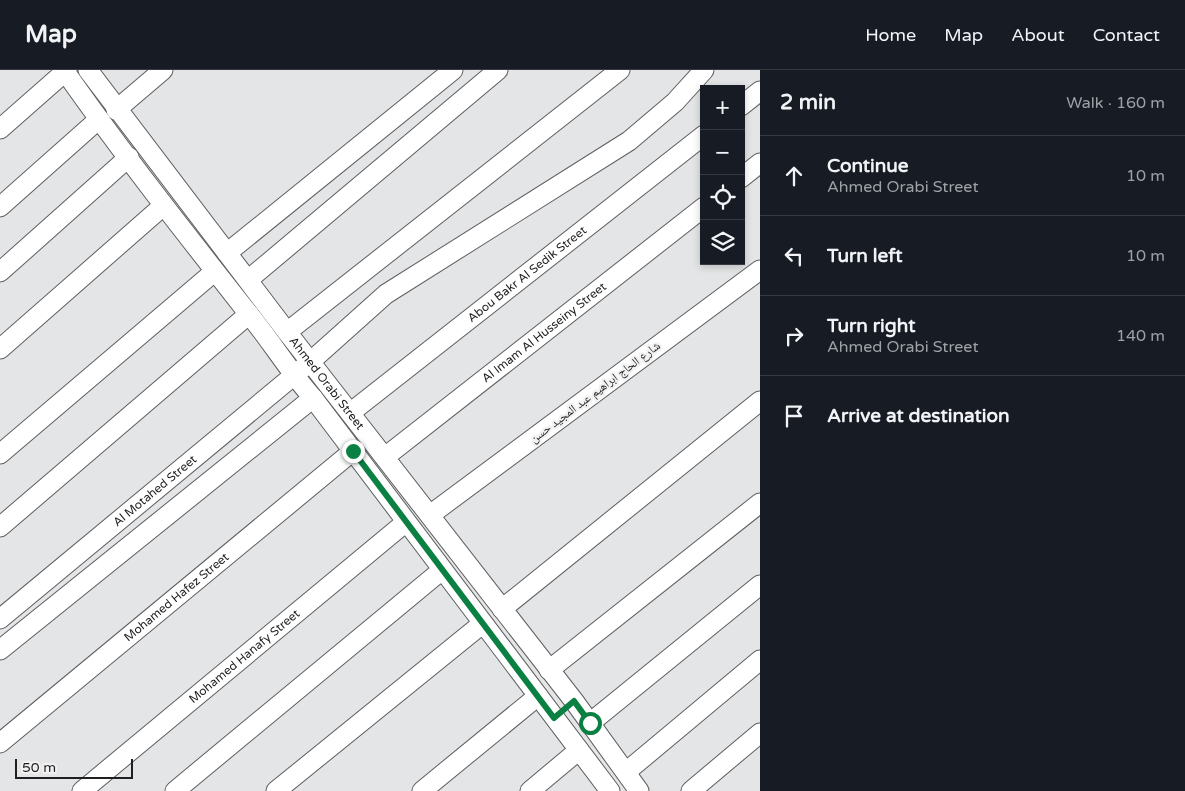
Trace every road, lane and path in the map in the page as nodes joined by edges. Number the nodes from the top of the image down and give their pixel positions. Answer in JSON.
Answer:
{"nodes":[{"id":1,"x":65,"y":70,"type":"edge"},
{"id":2,"x":88,"y":70,"type":"edge"},
{"id":3,"x":163,"y":70,"type":"edge"},
{"id":4,"x":453,"y":70,"type":"edge"},
{"id":5,"x":498,"y":70,"type":"edge"},
{"id":6,"x":620,"y":70,"type":"edge"},
{"id":7,"x":704,"y":70,"type":"edge"},
{"id":8,"x":760,"y":91,"type":"edge"},
{"id":9,"x":745,"y":103,"type":"edge"},
{"id":10,"x":116,"y":110,"type":"junction"},
{"id":11,"x":99,"y":119,"type":"junction"},
{"id":12,"x":0,"y":129,"type":"edge"},
{"id":13,"x":700,"y":138,"type":"edge"},
{"id":14,"x":129,"y":157,"type":"junction"},
{"id":15,"x":760,"y":163,"type":"edge"},
{"id":16,"x":745,"y":175,"type":"edge"},
{"id":17,"x":163,"y":206,"type":"junction"},
{"id":18,"x":0,"y":207,"type":"edge"},
{"id":19,"x":700,"y":210,"type":"edge"},
{"id":20,"x":227,"y":253,"type":"junction"},
{"id":21,"x":760,"y":270,"type":"edge"},
{"id":22,"x":0,"y":272,"type":"edge"},
{"id":23,"x":214,"y":272,"type":"junction"},
{"id":24,"x":248,"y":280,"type":"junction"},
{"id":25,"x":249,"y":314,"type":"junction"},
{"id":26,"x":287,"y":332,"type":"junction"},
{"id":27,"x":0,"y":349,"type":"edge"},
{"id":28,"x":310,"y":362,"type":"junction"},
{"id":29,"x":293,"y":375,"type":"junction"},
{"id":30,"x":313,"y":398,"type":"junction"},
{"id":31,"x":760,"y":401,"type":"edge"},
{"id":32,"x":350,"y":413,"type":"junction"},
{"id":33,"x":353,"y":451,"type":"junction"},
{"id":34,"x":0,"y":454,"type":"edge"},
{"id":35,"x":385,"y":458,"type":"junction"},
{"id":36,"x":760,"y":503,"type":"edge"},
{"id":37,"x":430,"y":515,"type":"junction"},
{"id":38,"x":406,"y":522,"type":"junction"},
{"id":39,"x":0,"y":527,"type":"edge"},
{"id":40,"x":442,"y":570,"type":"junction"},
{"id":41,"x":760,"y":585,"type":"edge"},
{"id":42,"x":502,"y":609,"type":"junction"},
{"id":43,"x":0,"y":619,"type":"edge"},
{"id":44,"x":482,"y":624,"type":"junction"},
{"id":45,"x":0,"y":650,"type":"edge"},
{"id":46,"x":760,"y":660,"type":"edge"},
{"id":47,"x":549,"y":670,"type":"junction"},
{"id":48,"x":538,"y":696,"type":"junction"},
{"id":49,"x":574,"y":701,"type":"junction"},
{"id":50,"x":554,"y":718,"type":"junction"},
{"id":51,"x":590,"y":723,"type":"junction"},
{"id":52,"x":760,"y":733,"type":"edge"},
{"id":53,"x":0,"y":743,"type":"edge"},
{"id":54,"x":579,"y":750,"type":"junction"},
{"id":55,"x":626,"y":772,"type":"junction"},
{"id":56,"x":82,"y":791,"type":"edge"},
{"id":57,"x":175,"y":791,"type":"edge"},
{"id":58,"x":276,"y":791,"type":"edge"},
{"id":59,"x":422,"y":791,"type":"edge"},
{"id":60,"x":530,"y":791,"type":"edge"},
{"id":61,"x":610,"y":791,"type":"edge"},
{"id":62,"x":639,"y":791,"type":"edge"},
{"id":63,"x":691,"y":791,"type":"edge"}],
"edges":[{"from":1,"to":11,"type":"street","name":"Ahmed Orabi Street"},
{"from":1,"to":12,"type":"street"},
{"from":2,"to":10,"type":"street","name":"Ahmed Orabi Street"},
{"from":3,"to":10,"type":"street"},
{"from":4,"to":20,"type":"street"},
{"from":5,"to":24,"type":"street"},
{"from":6,"to":26,"type":"street"},
{"from":7,"to":28,"type":"street","name":"Al Motahed Street"},
{"from":8,"to":9,"type":"street"},
{"from":10,"to":20,"type":"street","name":"Ahmed Orabi Street"},
{"from":11,"to":14,"type":"street","name":"Ahmed Orabi Street"},
{"from":11,"to":18,"type":"street"},
{"from":13,"to":32,"type":"street","name":"Abou Bakr Al Sedik Street"},
{"from":14,"to":17,"type":"street","name":"Ahmed Orabi Street"},
{"from":14,"to":22,"type":"street"},
{"from":15,"to":16,"type":"street"},
{"from":17,"to":23,"type":"street","name":"Ahmed Orabi Street"},
{"from":17,"to":27,"type":"street"},
{"from":19,"to":35,"type":"street","name":"Al Imam Al Husseiny Street"},
{"from":20,"to":24,"type":"street","name":"Ahmed Orabi Street"},
{"from":21,"to":37,"type":"street","name":"شارع الحاج ابراهيم عبد المجيد حسن"},
{"from":23,"to":25,"type":"street","name":"Ahmed Orabi Street"},
{"from":23,"to":34,"type":"street"},
{"from":24,"to":26,"type":"street","name":"Ahmed Orabi Street"},
{"from":25,"to":29,"type":"street","name":"Ahmed Orabi Street"},
{"from":25,"to":39,"type":"street"},
{"from":26,"to":28,"type":"street","name":"Ahmed Orabi Street"},
{"from":28,"to":29,"type":"street","name":"Al Motahed Street"},
{"from":28,"to":32,"type":"street","name":"Ahmed Orabi Street"},
{"from":29,"to":30,"type":"street","name":"Ahmed Orabi Street"},
{"from":29,"to":43,"type":"street","name":"Al Motahed Street"},
{"from":30,"to":33,"type":"street","name":"Ahmed Orabi Street"},
{"from":30,"to":45,"type":"street"},
{"from":31,"to":42,"type":"street"},
{"from":32,"to":35,"type":"street","name":"Ahmed Orabi Street"},
{"from":33,"to":38,"type":"street","name":"Ahmed Orabi Street"},
{"from":33,"to":53,"type":"street","name":"Mohamed Hafez Street"},
{"from":35,"to":37,"type":"street","name":"Ahmed Orabi Street"},
{"from":36,"to":47,"type":"street"},
{"from":37,"to":42,"type":"street","name":"Ahmed Orabi Street"},
{"from":38,"to":40,"type":"street","name":"Ahmed Orabi Street"},
{"from":38,"to":56,"type":"street","name":"Mohamed Hanafy Street"},
{"from":40,"to":44,"type":"street","name":"Ahmed Orabi Street"},
{"from":40,"to":57,"type":"street"},
{"from":41,"to":51,"type":"street"},
{"from":42,"to":47,"type":"street","name":"Ahmed Orabi Street"},
{"from":44,"to":48,"type":"street","name":"Ahmed Orabi Street"},
{"from":44,"to":58,"type":"street"},
{"from":46,"to":55,"type":"street"},
{"from":47,"to":49,"type":"street","name":"Ahmed Orabi Street"},
{"from":48,"to":50,"type":"street","name":"Ahmed Orabi Street"},
{"from":48,"to":59,"type":"street"},
{"from":49,"to":50,"type":"street"},
{"from":49,"to":51,"type":"street","name":"Ahmed Orabi Street"},
{"from":50,"to":54,"type":"street","name":"Ahmed Orabi Street"},
{"from":51,"to":55,"type":"street","name":"Ahmed Orabi Street"},
{"from":52,"to":63,"type":"street"},
{"from":54,"to":60,"type":"street"},
{"from":54,"to":61,"type":"street","name":"Ahmed Orabi Street"},
{"from":55,"to":62,"type":"street","name":"Ahmed Orabi Street"}]}
